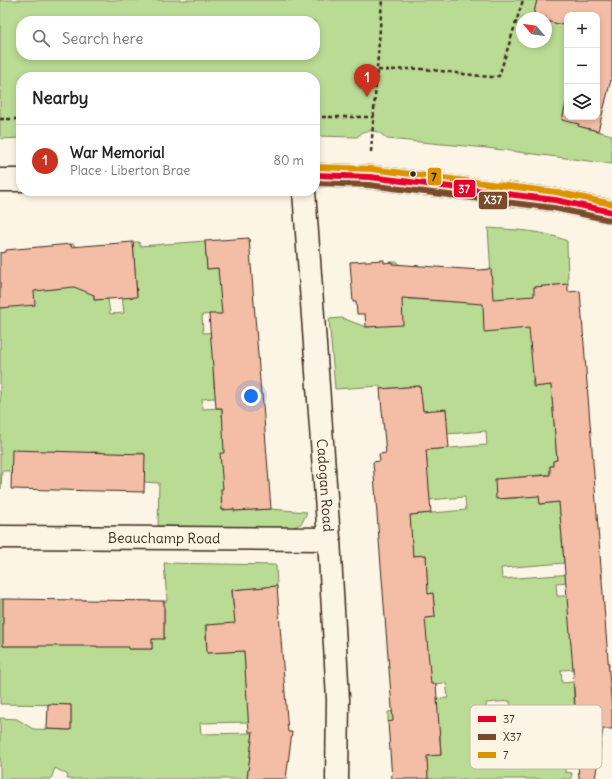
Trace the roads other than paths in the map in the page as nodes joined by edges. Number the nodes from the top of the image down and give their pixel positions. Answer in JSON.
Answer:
{"nodes":[{"id":1,"x":320,"y":174,"type":"edge"},
{"id":2,"x":0,"y":180,"type":"edge"},
{"id":3,"x":16,"y":180,"type":"edge"},
{"id":4,"x":304,"y":196,"type":"edge"},
{"id":5,"x":612,"y":212,"type":"edge"},
{"id":6,"x":0,"y":537,"type":"edge"},
{"id":7,"x":329,"y":539,"type":"junction"},
{"id":8,"x":337,"y":779,"type":"edge"}],
"edges":[{"from":1,"to":5,"type":"street"},
{"from":2,"to":3,"type":"street"},
{"from":4,"to":7,"type":"street","name":"Cadogan Road"},
{"from":6,"to":7,"type":"street","name":"Beauchamp Road"},
{"from":7,"to":8,"type":"street","name":"Cadogan Road"}]}
